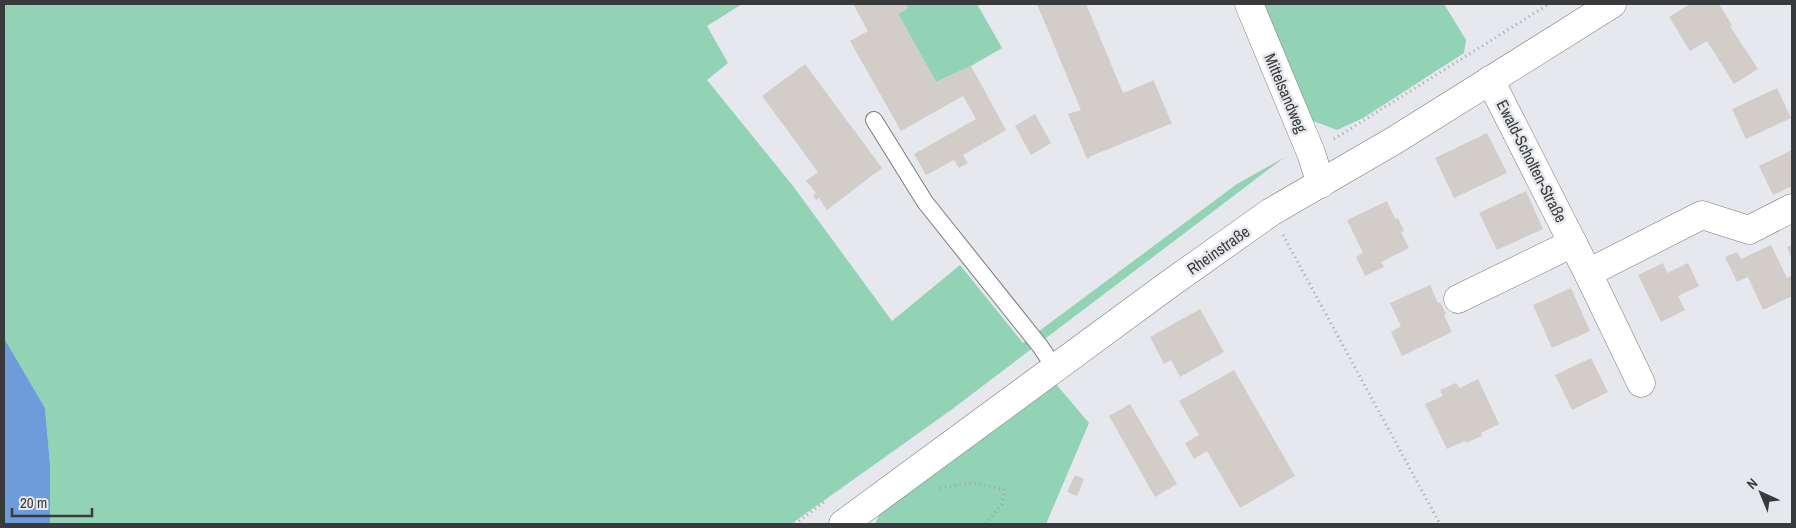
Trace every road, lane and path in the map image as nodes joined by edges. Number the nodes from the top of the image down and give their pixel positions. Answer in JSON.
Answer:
{"nodes":[{"id":1,"x":1249,"y":4,"type":"edge"},
{"id":2,"x":1549,"y":4,"type":"edge"},
{"id":3,"x":1612,"y":4,"type":"edge"},
{"id":4,"x":1490,"y":80,"type":"junction"},
{"id":5,"x":874,"y":120,"type":"dead end"},
{"id":6,"x":1311,"y":153,"type":"junction"},
{"id":7,"x":1321,"y":184,"type":"junction"},
{"id":8,"x":1792,"y":208,"type":"edge"},
{"id":9,"x":1271,"y":212,"type":"junction"},
{"id":10,"x":1573,"y":243,"type":"junction"},
{"id":11,"x":1588,"y":273,"type":"junction"},
{"id":12,"x":1458,"y":299,"type":"dead end"},
{"id":13,"x":1055,"y":368,"type":"junction"},
{"id":14,"x":1641,"y":384,"type":"dead end"},
{"id":15,"x":936,"y":489,"type":"dead end"},
{"id":16,"x":843,"y":524,"type":"edge"},
{"id":17,"x":985,"y":524,"type":"edge"},
{"id":18,"x":1440,"y":524,"type":"edge"}],
"edges":[{"from":1,"to":6,"type":"main road","name":"Mittelsandweg"},
{"from":2,"to":6,"type":"path"},
{"from":3,"to":4,"type":"main road","name":"Rheinstraße"},
{"from":4,"to":7,"type":"main road","name":"Rheinstraße"},
{"from":4,"to":10,"type":"main road","name":"Ewald-Scholten-Straße"},
{"from":5,"to":13,"type":"lane"},
{"from":6,"to":7,"type":"main road","name":"Mittelsandweg"},
{"from":7,"to":9,"type":"main road","name":"Rheinstraße"},
{"from":8,"to":11,"type":"main road"},
{"from":9,"to":13,"type":"main road","name":"Rheinstraße"},
{"from":9,"to":18,"type":"path"},
{"from":10,"to":11,"type":"main road","name":"Ewald-Scholten-Straße"},
{"from":10,"to":12,"type":"main road","name":"Ewald-Scholten-Straße"},
{"from":11,"to":14,"type":"main road","name":"Ewald-Scholten-Straße"},
{"from":13,"to":16,"type":"main road","name":"Rheinstraße"},
{"from":15,"to":17,"type":"path"}]}
